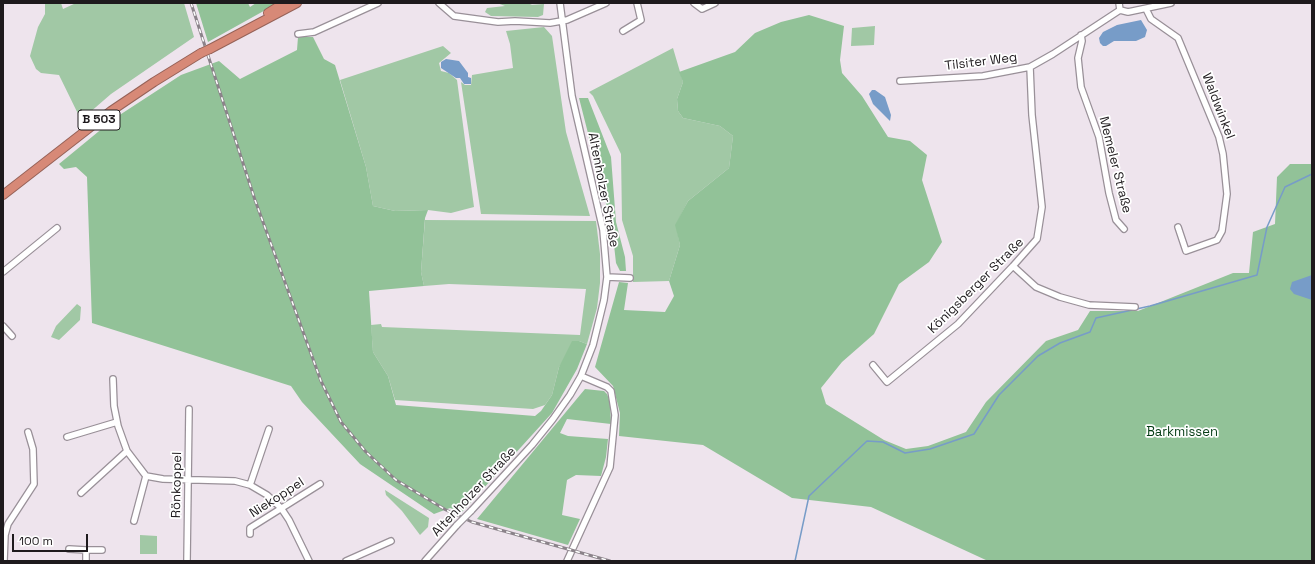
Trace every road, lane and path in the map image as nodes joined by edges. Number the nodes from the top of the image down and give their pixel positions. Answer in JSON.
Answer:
{"nodes":[{"id":1,"x":284,"y":3,"type":"edge"},
{"id":2,"x":297,"y":3,"type":"edge"},
{"id":3,"x":378,"y":3,"type":"edge"},
{"id":4,"x":438,"y":3,"type":"edge"},
{"id":5,"x":560,"y":3,"type":"edge"},
{"id":6,"x":606,"y":3,"type":"edge"},
{"id":7,"x":637,"y":3,"type":"edge"},
{"id":8,"x":694,"y":3,"type":"edge"},
{"id":9,"x":715,"y":3,"type":"edge"},
{"id":10,"x":1119,"y":3,"type":"edge"},
{"id":11,"x":1171,"y":3,"type":"edge"},
{"id":12,"x":1146,"y":9,"type":"junction"},
{"id":13,"x":1120,"y":10,"type":"junction"},
{"id":14,"x":562,"y":21,"type":"junction"},
{"id":15,"x":623,"y":31,"type":"dead end"},
{"id":16,"x":298,"y":34,"type":"dead end"},
{"id":17,"x":1081,"y":35,"type":"junction"},
{"id":18,"x":210,"y":48,"type":"junction"},
{"id":19,"x":1030,"y":67,"type":"junction"},
{"id":20,"x":900,"y":81,"type":"dead end"},
{"id":21,"x":3,"y":195,"type":"edge"},
{"id":22,"x":1178,"y":227,"type":"dead end"},
{"id":23,"x":57,"y":228,"type":"dead end"},
{"id":24,"x":1124,"y":229,"type":"dead end"},
{"id":25,"x":1013,"y":266,"type":"junction"},
{"id":26,"x":3,"y":272,"type":"edge"},
{"id":27,"x":607,"y":276,"type":"junction"},
{"id":28,"x":630,"y":278,"type":"dead end"},
{"id":29,"x":1135,"y":307,"type":"dead end"},
{"id":30,"x":3,"y":326,"type":"edge"},
{"id":31,"x":12,"y":336,"type":"dead end"},
{"id":32,"x":873,"y":365,"type":"dead end"},
{"id":33,"x":581,"y":376,"type":"junction"},
{"id":34,"x":113,"y":379,"type":"dead end"},
{"id":35,"x":189,"y":409,"type":"dead end"},
{"id":36,"x":117,"y":422,"type":"junction"},
{"id":37,"x":269,"y":429,"type":"dead end"},
{"id":38,"x":28,"y":432,"type":"dead end"},
{"id":39,"x":67,"y":437,"type":"dead end"},
{"id":40,"x":127,"y":451,"type":"junction"},
{"id":41,"x":146,"y":476,"type":"junction"},
{"id":42,"x":189,"y":479,"type":"junction"},
{"id":43,"x":320,"y":484,"type":"dead end"},
{"id":44,"x":250,"y":485,"type":"junction"},
{"id":45,"x":81,"y":493,"type":"dead end"},
{"id":46,"x":281,"y":508,"type":"junction"},
{"id":47,"x":134,"y":521,"type":"dead end"},
{"id":48,"x":250,"y":534,"type":"dead end"},
{"id":49,"x":391,"y":541,"type":"dead end"},
{"id":50,"x":69,"y":549,"type":"dead end"},
{"id":51,"x":86,"y":550,"type":"junction"},
{"id":52,"x":102,"y":550,"type":"dead end"},
{"id":53,"x":4,"y":561,"type":"edge"},
{"id":54,"x":86,"y":561,"type":"edge"},
{"id":55,"x":187,"y":561,"type":"edge"},
{"id":56,"x":309,"y":561,"type":"edge"},
{"id":57,"x":346,"y":561,"type":"edge"},
{"id":58,"x":425,"y":561,"type":"edge"},
{"id":59,"x":567,"y":561,"type":"edge"}],
"edges":[{"from":1,"to":18,"type":"highway","number":"B 503"},
{"from":2,"to":18,"type":"highway","number":"B 503"},
{"from":3,"to":16,"type":"street"},
{"from":4,"to":14,"type":"street"},
{"from":5,"to":14,"type":"street","name":"Altenholzer Straße"},
{"from":6,"to":14,"type":"street"},
{"from":7,"to":15,"type":"street"},
{"from":8,"to":9,"type":"street"},
{"from":10,"to":13,"type":"street"},
{"from":11,"to":12,"type":"street"},
{"from":12,"to":13,"type":"street"},
{"from":12,"to":22,"type":"street","name":"Waldwinkel"},
{"from":13,"to":17,"type":"street","name":"Tilsiter Weg"},
{"from":14,"to":27,"type":"street","name":"Altenholzer Straße"},
{"from":17,"to":19,"type":"street","name":"Tilsiter Weg"},
{"from":17,"to":24,"type":"street","name":"Memeler Straße"},
{"from":18,"to":21,"type":"highway","number":"B 503","bridge":true},
{"from":19,"to":20,"type":"street","name":"Tilsiter Weg"},
{"from":19,"to":25,"type":"street","name":"Königsberger Straße"},
{"from":23,"to":26,"type":"street"},
{"from":25,"to":29,"type":"street"},
{"from":25,"to":32,"type":"street","name":"Königsberger Straße"},
{"from":27,"to":28,"type":"street"},
{"from":27,"to":33,"type":"street","name":"Altenholzer Straße"},
{"from":30,"to":31,"type":"street"},
{"from":33,"to":58,"type":"street","name":"Altenholzer Straße","bridge":true},
{"from":33,"to":59,"type":"street"},
{"from":34,"to":36,"type":"street"},
{"from":35,"to":42,"type":"street","name":"Rönkoppel"},
{"from":36,"to":39,"type":"street"},
{"from":36,"to":40,"type":"street"},
{"from":37,"to":44,"type":"street"},
{"from":38,"to":53,"type":"street"},
{"from":40,"to":41,"type":"street"},
{"from":40,"to":45,"type":"street"},
{"from":41,"to":42,"type":"street"},
{"from":41,"to":47,"type":"street"},
{"from":42,"to":44,"type":"street"},
{"from":42,"to":55,"type":"street","name":"Rönkoppel"},
{"from":43,"to":46,"type":"street","name":"Niekoppel"},
{"from":44,"to":46,"type":"street"},
{"from":46,"to":48,"type":"street","name":"Niekoppel"},
{"from":46,"to":56,"type":"street"},
{"from":49,"to":57,"type":"street"},
{"from":50,"to":51,"type":"street"},
{"from":51,"to":52,"type":"street"},
{"from":51,"to":54,"type":"street"}]}
